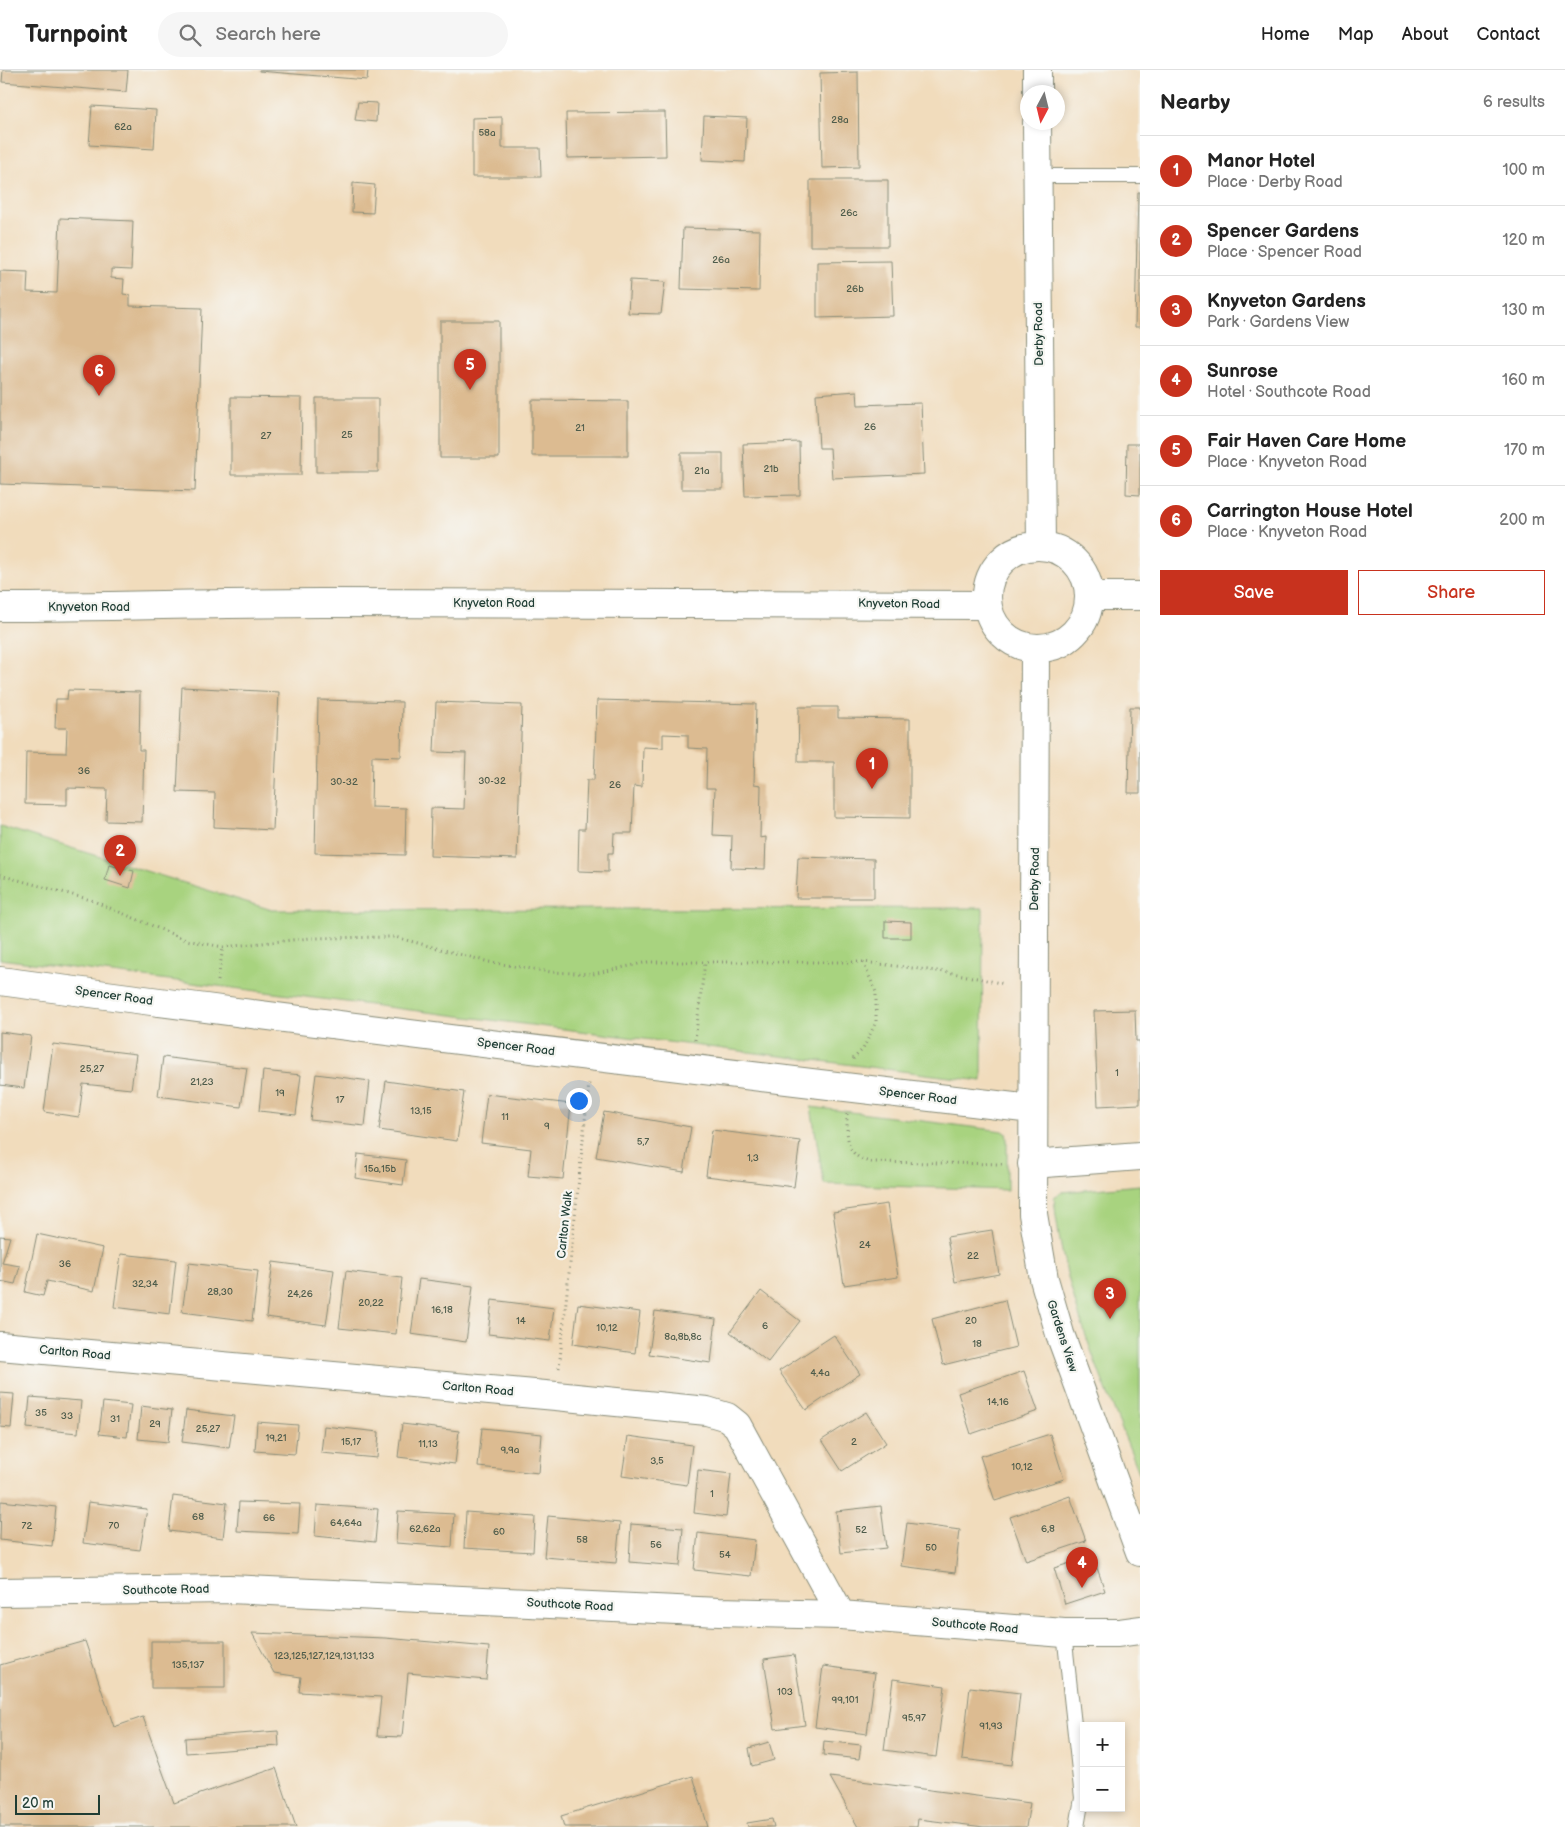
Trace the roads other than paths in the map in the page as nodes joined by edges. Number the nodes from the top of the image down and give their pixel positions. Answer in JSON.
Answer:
{"nodes":[{"id":1,"x":1037,"y":70,"type":"edge"},
{"id":2,"x":1037,"y":85,"type":"edge"},
{"id":3,"x":1037,"y":130,"type":"edge"},
{"id":4,"x":1037,"y":176,"type":"junction"},
{"id":5,"x":1140,"y":176,"type":"edge"},
{"id":6,"x":1041,"y":546,"type":"junction"},
{"id":7,"x":1089,"y":596,"type":"junction"},
{"id":8,"x":1140,"y":596,"type":"edge"},
{"id":9,"x":987,"y":605,"type":"junction"},
{"id":10,"x":0,"y":607,"type":"edge"},
{"id":11,"x":1035,"y":648,"type":"junction"},
{"id":12,"x":0,"y":981,"type":"edge"},
{"id":13,"x":1032,"y":1109,"type":"junction"},
{"id":14,"x":1140,"y":1156,"type":"edge"},
{"id":15,"x":1032,"y":1164,"type":"junction"},
{"id":16,"x":0,"y":1346,"type":"edge"},
{"id":17,"x":1140,"y":1552,"type":"edge"},
{"id":18,"x":0,"y":1592,"type":"edge"},
{"id":19,"x":841,"y":1614,"type":"junction"},
{"id":20,"x":1140,"y":1630,"type":"edge"},
{"id":21,"x":1064,"y":1633,"type":"junction"},
{"id":22,"x":1077,"y":1827,"type":"edge"}],
"edges":[{"from":1,"to":2,"type":"street"},
{"from":3,"to":4,"type":"street","name":"Derby Road"},
{"from":4,"to":5,"type":"lane"},
{"from":4,"to":6,"type":"street","name":"Derby Road"},
{"from":6,"to":7,"type":"street"},
{"from":6,"to":9,"type":"street"},
{"from":7,"to":8,"type":"street"},
{"from":7,"to":11,"type":"street"},
{"from":9,"to":10,"type":"street","name":"Knyveton Road"},
{"from":9,"to":11,"type":"street"},
{"from":11,"to":13,"type":"street","name":"Derby Road"},
{"from":12,"to":13,"type":"street","name":"Spencer Road"},
{"from":13,"to":15,"type":"street","name":"Gardens View"},
{"from":14,"to":15,"type":"street"},
{"from":15,"to":17,"type":"street","name":"Gardens View"},
{"from":16,"to":19,"type":"street","name":"Carlton Road"},
{"from":18,"to":19,"type":"street","name":"Southcote Road"},
{"from":19,"to":21,"type":"street","name":"Southcote Road"},
{"from":20,"to":21,"type":"street","name":"Southcote Road"},
{"from":21,"to":22,"type":"lane"}]}
